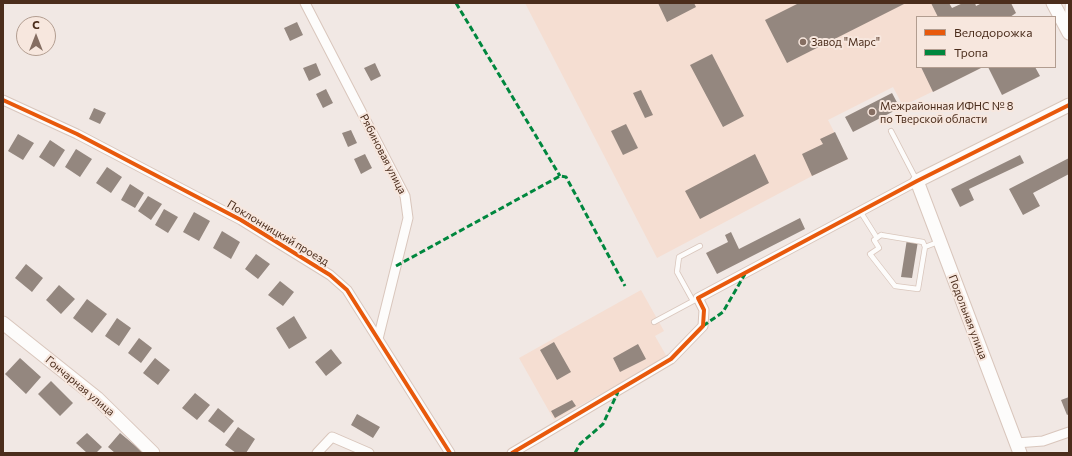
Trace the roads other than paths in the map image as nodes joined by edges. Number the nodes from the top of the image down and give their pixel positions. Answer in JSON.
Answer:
{"nodes":[{"id":1,"x":305,"y":3,"type":"edge"},
{"id":2,"x":1053,"y":3,"type":"edge"},
{"id":3,"x":1068,"y":3,"type":"edge"},
{"id":4,"x":1068,"y":31,"type":"edge"},
{"id":5,"x":3,"y":100,"type":"edge"},
{"id":6,"x":1069,"y":105,"type":"edge"},
{"id":7,"x":891,"y":131,"type":"dead end"},
{"id":8,"x":917,"y":181,"type":"junction"},
{"id":9,"x":860,"y":211,"type":"junction"},
{"id":10,"x":877,"y":238,"type":"junction"},
{"id":11,"x":940,"y":242,"type":"junction"},
{"id":12,"x":700,"y":246,"type":"dead end"},
{"id":13,"x":925,"y":247,"type":"junction"},
{"id":14,"x":696,"y":300,"type":"junction"},
{"id":15,"x":654,"y":322,"type":"dead end"},
{"id":16,"x":3,"y":323,"type":"edge"},
{"id":17,"x":378,"y":339,"type":"junction"},
{"id":18,"x":1069,"y":432,"type":"edge"},
{"id":19,"x":1018,"y":448,"type":"edge"},
{"id":20,"x":153,"y":453,"type":"edge"},
{"id":21,"x":317,"y":453,"type":"edge"},
{"id":22,"x":369,"y":453,"type":"edge"},
{"id":23,"x":450,"y":453,"type":"edge"},
{"id":24,"x":512,"y":453,"type":"edge"}],
"edges":[{"from":1,"to":17,"type":"street","name":"Рябиновая улица"},
{"from":2,"to":4,"type":"street"},
{"from":3,"to":4,"type":"lane"},
{"from":5,"to":17,"type":"street","name":"Поклонницкий проезд"},
{"from":6,"to":8,"type":"street"},
{"from":7,"to":8,"type":"lane"},
{"from":8,"to":9,"type":"street"},
{"from":8,"to":11,"type":"street","name":"Подольная улица"},
{"from":9,"to":10,"type":"lane"},
{"from":9,"to":14,"type":"street"},
{"from":10,"to":13,"type":"lane"},
{"from":10,"to":13,"type":"lane"},
{"from":11,"to":13,"type":"lane"},
{"from":11,"to":19,"type":"street","name":"Подольная улица"},
{"from":12,"to":14,"type":"lane"},
{"from":14,"to":15,"type":"lane"},
{"from":14,"to":24,"type":"street"},
{"from":16,"to":20,"type":"street","name":"Гончарная улица"},
{"from":17,"to":23,"type":"street","name":"Поклонницкий проезд"},
{"from":18,"to":19,"type":"street"},
{"from":21,"to":22,"type":"street"}]}
